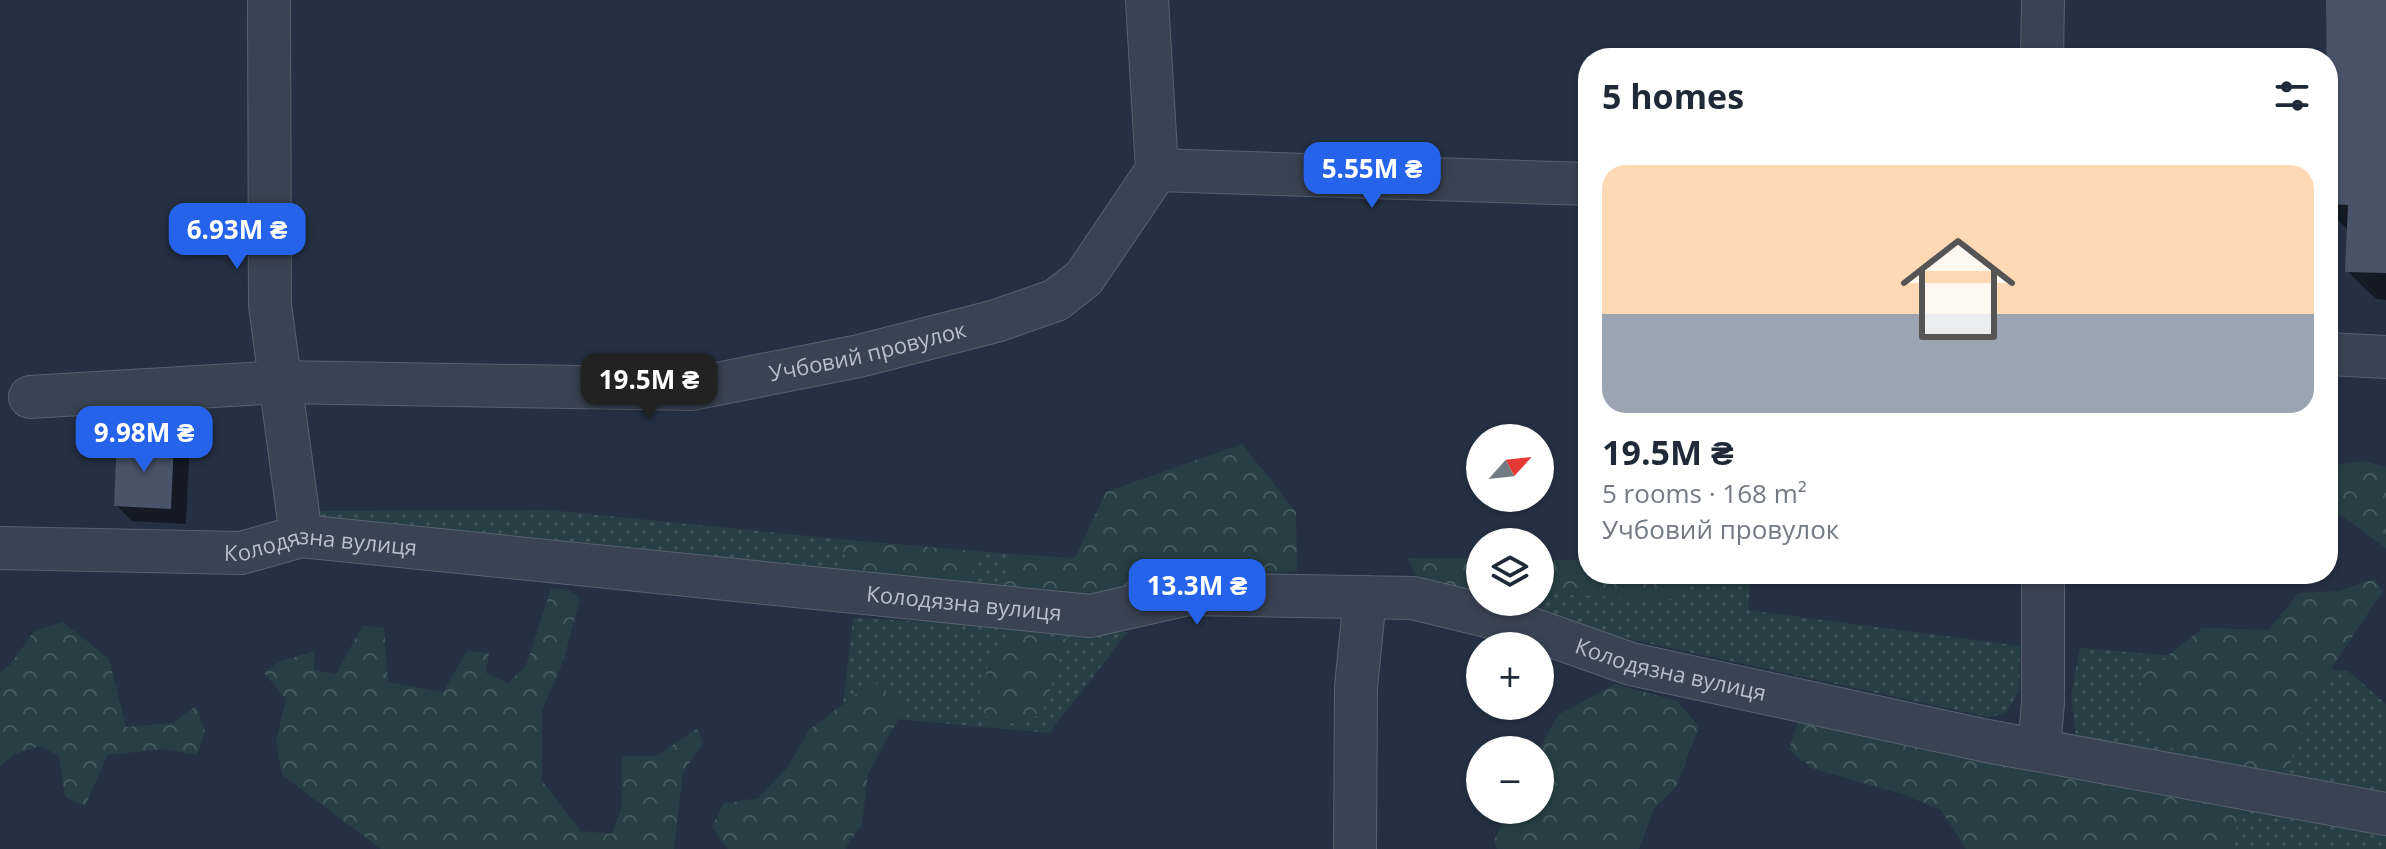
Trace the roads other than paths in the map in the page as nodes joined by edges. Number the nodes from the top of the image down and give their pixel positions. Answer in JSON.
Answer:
{"nodes":[{"id":1,"x":269,"y":0,"type":"edge"},
{"id":2,"x":1147,"y":0,"type":"edge"},
{"id":3,"x":2043,"y":0,"type":"edge"},
{"id":4,"x":2042,"y":48,"type":"edge"},
{"id":5,"x":1157,"y":170,"type":"junction"},
{"id":6,"x":1578,"y":184,"type":"edge"},
{"id":7,"x":2338,"y":355,"type":"edge"},
{"id":8,"x":2386,"y":357,"type":"edge"},
{"id":9,"x":280,"y":382,"type":"junction"},
{"id":10,"x":30,"y":397,"type":"dead end"},
{"id":11,"x":301,"y":536,"type":"junction"},
{"id":12,"x":0,"y":548,"type":"edge"},
{"id":13,"x":2043,"y":584,"type":"edge"},
{"id":14,"x":1365,"y":597,"type":"junction"},
{"id":15,"x":2039,"y":748,"type":"junction"},
{"id":16,"x":2386,"y":814,"type":"edge"},
{"id":17,"x":1355,"y":849,"type":"edge"}],
"edges":[{"from":1,"to":9,"type":"street"},
{"from":2,"to":5,"type":"street"},
{"from":3,"to":4,"type":"street"},
{"from":5,"to":6,"type":"street"},
{"from":5,"to":9,"type":"street","name":"Учбовий провулок"},
{"from":7,"to":8,"type":"street"},
{"from":9,"to":10,"type":"street","name":"Учбовий провулок"},
{"from":9,"to":11,"type":"street"},
{"from":11,"to":12,"type":"street","name":"Колодязна вулиця"},
{"from":11,"to":14,"type":"street","name":"Колодязна вулиця"},
{"from":13,"to":15,"type":"street"},
{"from":14,"to":15,"type":"street","name":"Колодязна вулиця"},
{"from":14,"to":17,"type":"street"},
{"from":15,"to":16,"type":"street","name":"Колодязна вулиця"}]}
